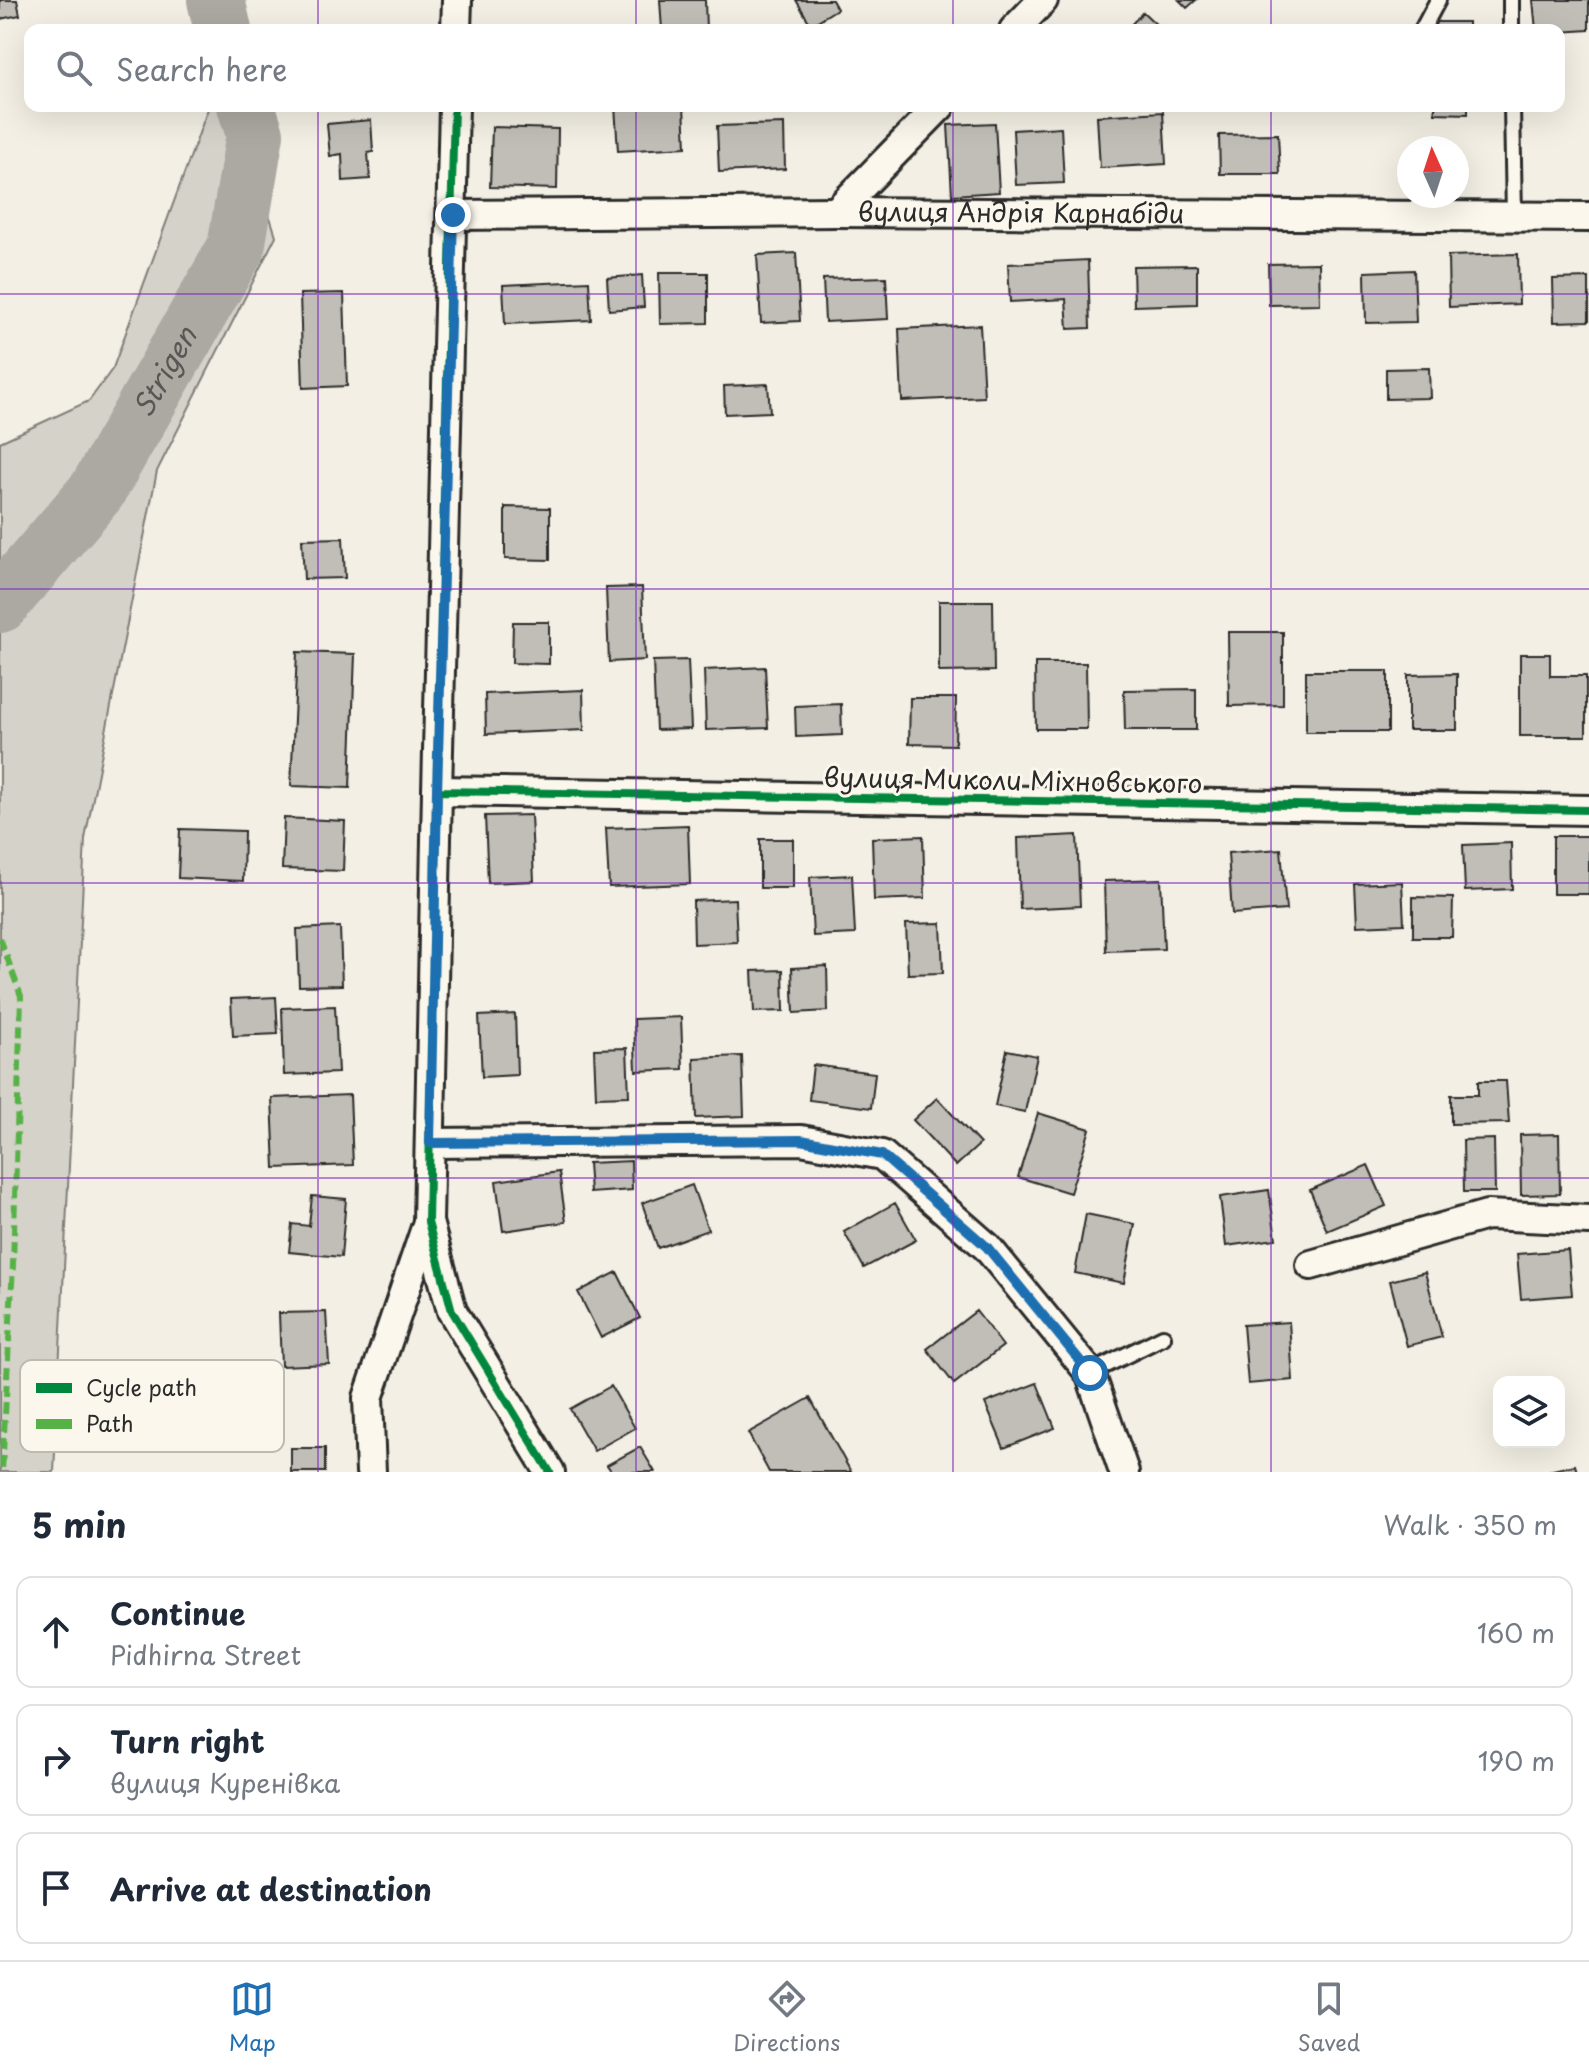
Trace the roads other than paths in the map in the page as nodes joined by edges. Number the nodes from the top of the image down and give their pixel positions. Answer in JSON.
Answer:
{"nodes":[{"id":1,"x":446,"y":0,"type":"edge"},
{"id":2,"x":1043,"y":0,"type":"edge"},
{"id":3,"x":1438,"y":0,"type":"edge"},
{"id":4,"x":1511,"y":0,"type":"edge"},
{"id":5,"x":456,"y":19,"type":"edge"},
{"id":6,"x":1020,"y":24,"type":"edge"},
{"id":7,"x":1425,"y":24,"type":"edge"},
{"id":8,"x":1511,"y":24,"type":"edge"},
{"id":9,"x":454,"y":112,"type":"edge"},
{"id":10,"x":934,"y":112,"type":"edge"},
{"id":11,"x":1512,"y":112,"type":"edge"},
{"id":12,"x":836,"y":212,"type":"junction"},
{"id":13,"x":453,"y":215,"type":"junction"},
{"id":14,"x":1514,"y":216,"type":"junction"},
{"id":15,"x":1589,"y":217,"type":"edge"},
{"id":16,"x":437,"y":791,"type":"junction"},
{"id":17,"x":1589,"y":810,"type":"edge"},
{"id":18,"x":430,"y":1143,"type":"junction"},
{"id":19,"x":1589,"y":1220,"type":"edge"},
{"id":20,"x":428,"y":1222,"type":"junction"},
{"id":21,"x":1311,"y":1265,"type":"dead end"},
{"id":22,"x":1163,"y":1337,"type":"dead end"},
{"id":23,"x":1090,"y":1373,"type":"junction"},
{"id":24,"x":371,"y":1472,"type":"edge"},
{"id":25,"x":550,"y":1472,"type":"edge"},
{"id":26,"x":1124,"y":1472,"type":"edge"}],
"edges":[{"from":1,"to":5,"type":"lane"},
{"from":2,"to":6,"type":"street"},
{"from":3,"to":7,"type":"lane"},
{"from":4,"to":8,"type":"lane"},
{"from":9,"to":13,"type":"street"},
{"from":10,"to":12,"type":"street"},
{"from":11,"to":14,"type":"lane"},
{"from":12,"to":13,"type":"street","name":"вулиця Андрія Карнабіди"},
{"from":12,"to":14,"type":"street","name":"вулиця Андрія Карнабіди"},
{"from":13,"to":16,"type":"street"},
{"from":14,"to":15,"type":"street","name":"вулиця Андрія Карнабіди"},
{"from":16,"to":17,"type":"street","name":"вулиця Миколи Міхновського"},
{"from":16,"to":18,"type":"street"},
{"from":18,"to":20,"type":"street"},
{"from":18,"to":23,"type":"street"},
{"from":19,"to":21,"type":"street"},
{"from":20,"to":24,"type":"street"},
{"from":20,"to":25,"type":"street"},
{"from":22,"to":23,"type":"lane"},
{"from":23,"to":26,"type":"street"}]}
